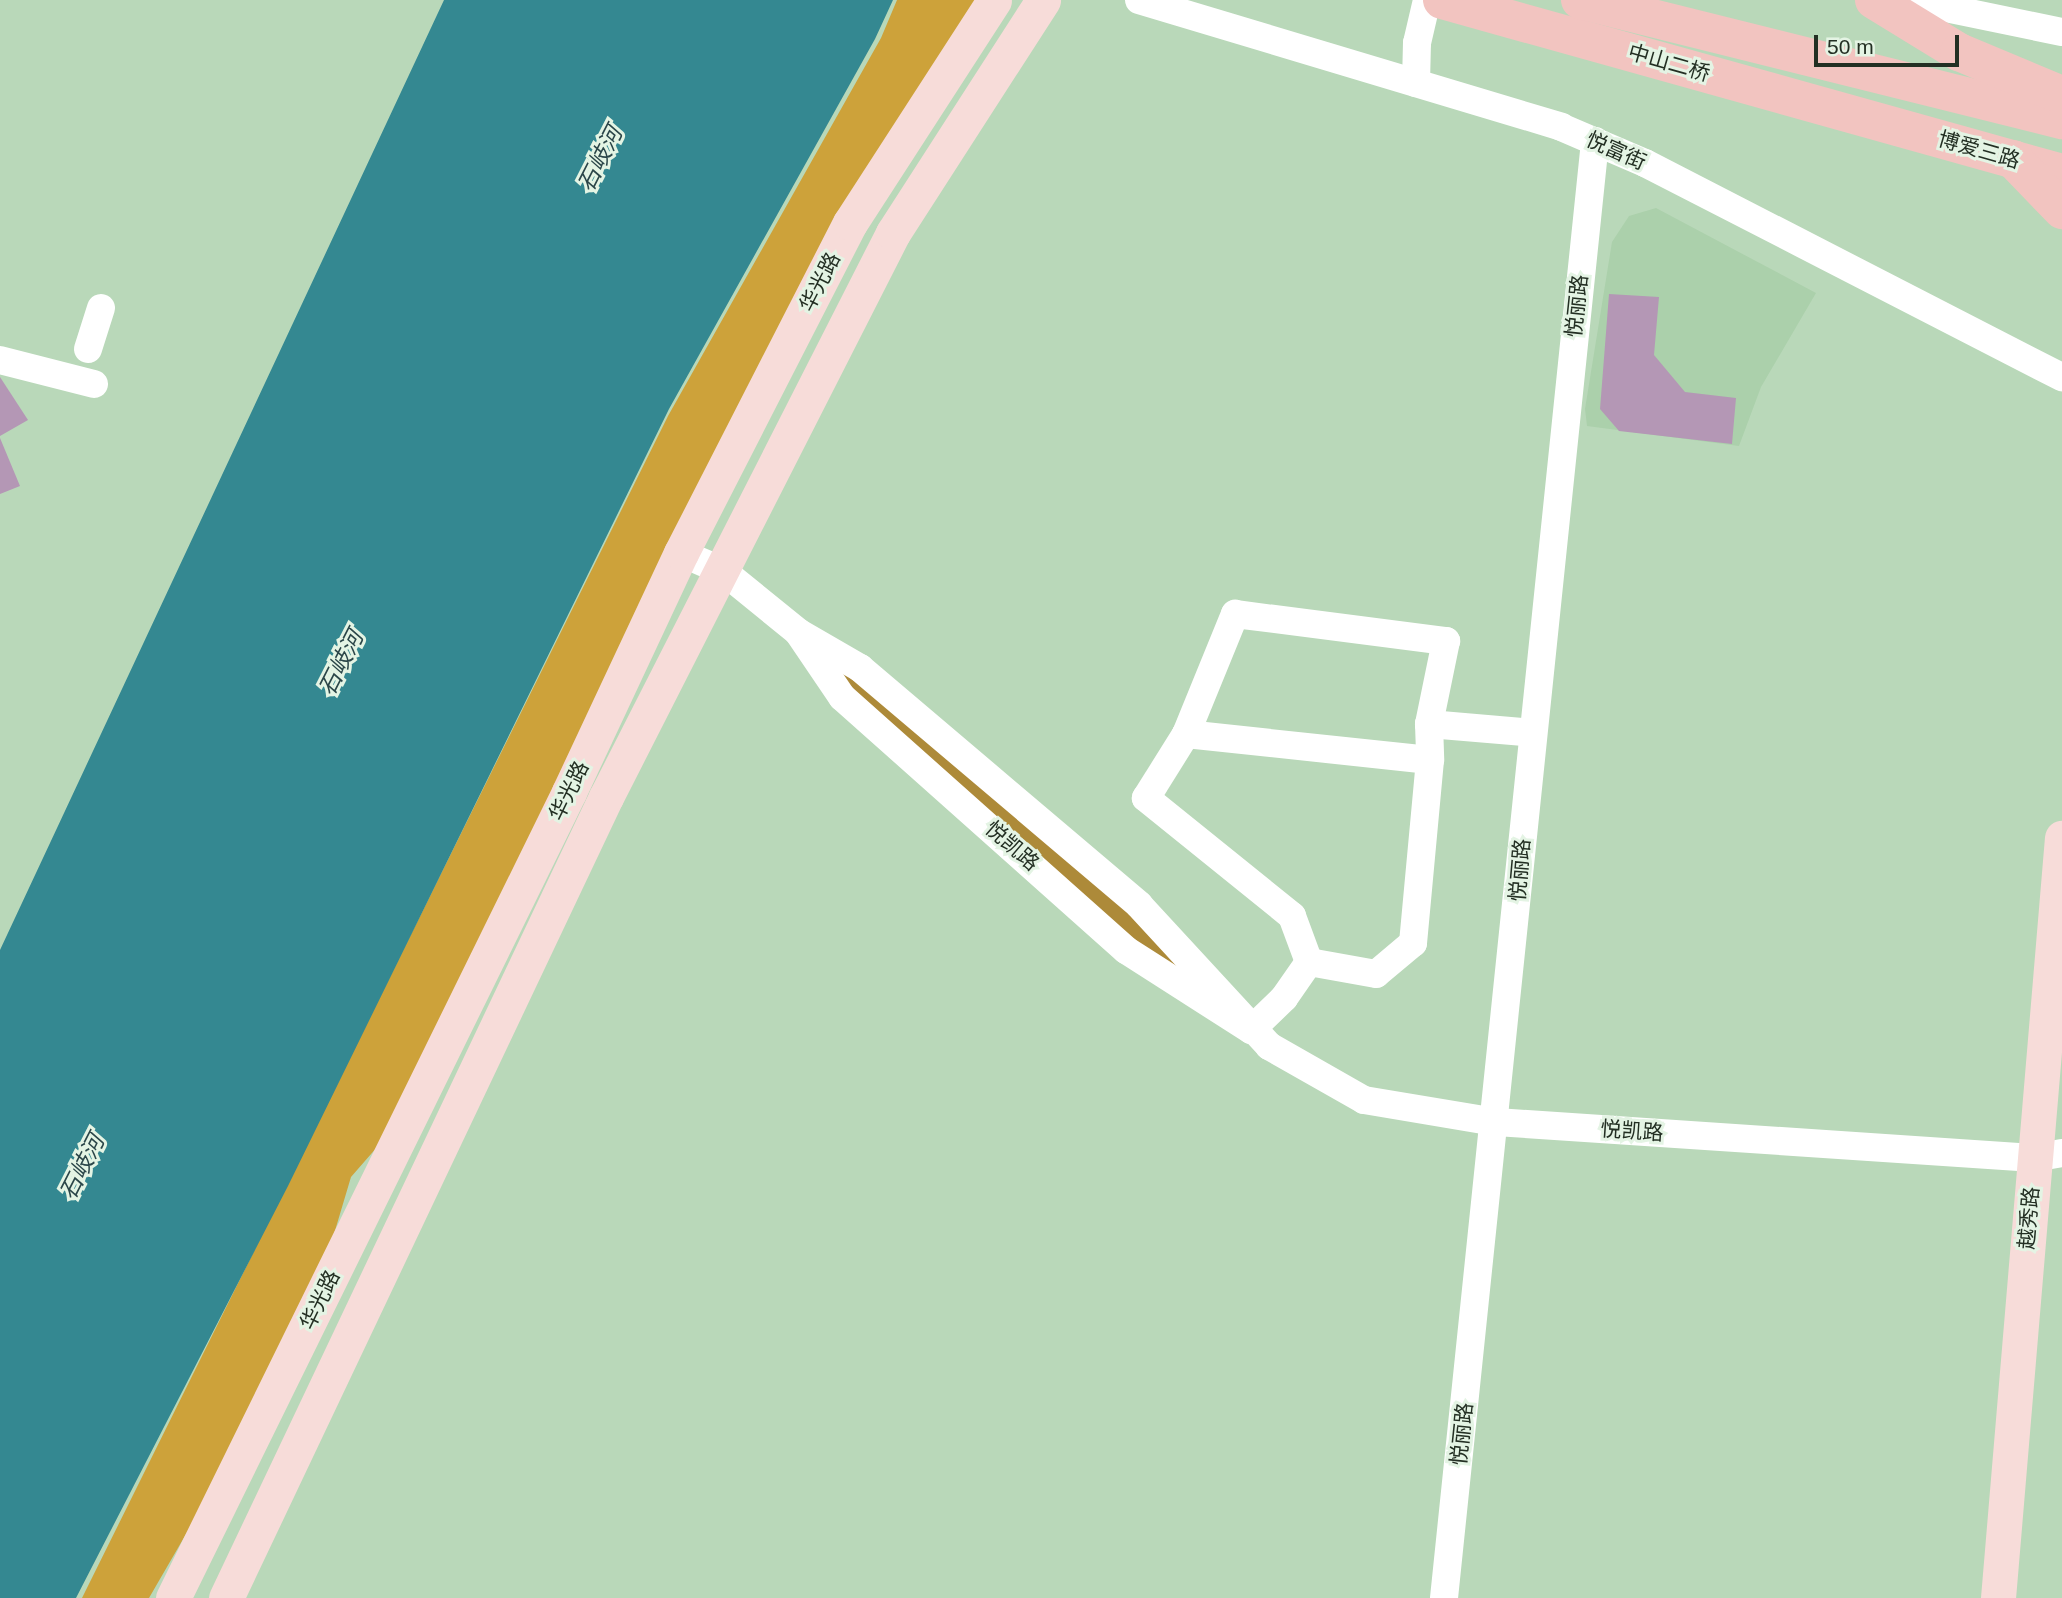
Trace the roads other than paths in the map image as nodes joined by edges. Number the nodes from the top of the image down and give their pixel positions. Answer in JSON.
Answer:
{"nodes":[{"id":1,"x":994,"y":0,"type":"edge"},
{"id":2,"x":1043,"y":0,"type":"edge"},
{"id":3,"x":1139,"y":0,"type":"edge"},
{"id":4,"x":1427,"y":0,"type":"edge"},
{"id":5,"x":1442,"y":0,"type":"edge"},
{"id":6,"x":1580,"y":0,"type":"edge"},
{"id":7,"x":1874,"y":0,"type":"edge"},
{"id":8,"x":1907,"y":0,"type":"edge"},
{"id":9,"x":2062,"y":32,"type":"edge"},
{"id":10,"x":1416,"y":83,"type":"junction"},
{"id":11,"x":1913,"y":85,"type":"junction"},
{"id":12,"x":2052,"y":86,"type":"edge"},
{"id":13,"x":2062,"y":120,"type":"edge"},
{"id":14,"x":1897,"y":126,"type":"joint"},
{"id":15,"x":1595,"y":141,"type":"junction"},
{"id":16,"x":2013,"y":159,"type":"junction"},
{"id":17,"x":2062,"y":173,"type":"edge"},
{"id":18,"x":2062,"y":211,"type":"edge"},
{"id":19,"x":102,"y":308,"type":"dead end"},
{"id":20,"x":88,"y":349,"type":"dead end"},
{"id":21,"x":0,"y":360,"type":"edge"},
{"id":22,"x":2062,"y":377,"type":"edge"},
{"id":23,"x":94,"y":384,"type":"dead end"},
{"id":24,"x":681,"y":553,"type":"junction"},
{"id":25,"x":723,"y":571,"type":"junction"},
{"id":26,"x":798,"y":632,"type":"junction"},
{"id":27,"x":1429,"y":724,"type":"junction"},
{"id":28,"x":1533,"y":733,"type":"junction"},
{"id":29,"x":1186,"y":734,"type":"junction"},
{"id":30,"x":1430,"y":760,"type":"junction"},
{"id":31,"x":2062,"y":838,"type":"edge"},
{"id":32,"x":1308,"y":962,"type":"junction"},
{"id":33,"x":1251,"y":1030,"type":"junction"},
{"id":34,"x":1496,"y":1122,"type":"junction"},
{"id":35,"x":2048,"y":1156,"type":"edge"},
{"id":36,"x":173,"y":1598,"type":"edge"},
{"id":37,"x":226,"y":1598,"type":"edge"},
{"id":38,"x":1444,"y":1598,"type":"edge"},
{"id":39,"x":1998,"y":1598,"type":"edge"}],
"edges":[{"from":1,"to":24,"type":"main road","name":"华光路"},
{"from":2,"to":25,"type":"main road","name":"华光路"},
{"from":3,"to":10,"type":"street","name":"悦富街"},
{"from":4,"to":10,"type":"street"},
{"from":5,"to":14,"type":"highway","name":"中山二桥"},
{"from":6,"to":11,"type":"highway","name":"中山二桥"},
{"from":7,"to":12,"type":"highway"},
{"from":8,"to":9,"type":"street"},
{"from":10,"to":15,"type":"street","name":"悦富街"},
{"from":11,"to":12,"type":"highway"},
{"from":11,"to":13,"type":"highway"},
{"from":14,"to":16,"type":"highway","name":"博爱三路"},
{"from":15,"to":22,"type":"street","name":"悦富街"},
{"from":15,"to":28,"type":"street","name":"悦丽路"},
{"from":16,"to":17,"type":"highway","name":"博爱三路"},
{"from":16,"to":18,"type":"highway"},
{"from":19,"to":20,"type":"street"},
{"from":21,"to":23,"type":"street"},
{"from":24,"to":25,"type":"street","name":"悦凯路"},
{"from":24,"to":36,"type":"main road","name":"华光路"},
{"from":25,"to":26,"type":"street","name":"悦凯路"},
{"from":25,"to":37,"type":"main road","name":"华光路"},
{"from":26,"to":33,"type":"street","name":"悦凯路"},
{"from":26,"to":33,"type":"street","name":"悦凯路"},
{"from":27,"to":28,"type":"street"},
{"from":27,"to":29,"type":"street"},
{"from":27,"to":30,"type":"street"},
{"from":28,"to":34,"type":"street","name":"悦丽路"},
{"from":29,"to":30,"type":"street"},
{"from":29,"to":32,"type":"street"},
{"from":30,"to":32,"type":"street"},
{"from":31,"to":35,"type":"main road","name":"越秀路"},
{"from":32,"to":33,"type":"street"},
{"from":33,"to":34,"type":"street","name":"悦凯路"},
{"from":34,"to":35,"type":"street","name":"悦凯路"},
{"from":34,"to":38,"type":"street","name":"悦丽路"},
{"from":35,"to":39,"type":"main road","name":"越秀路"}]}
